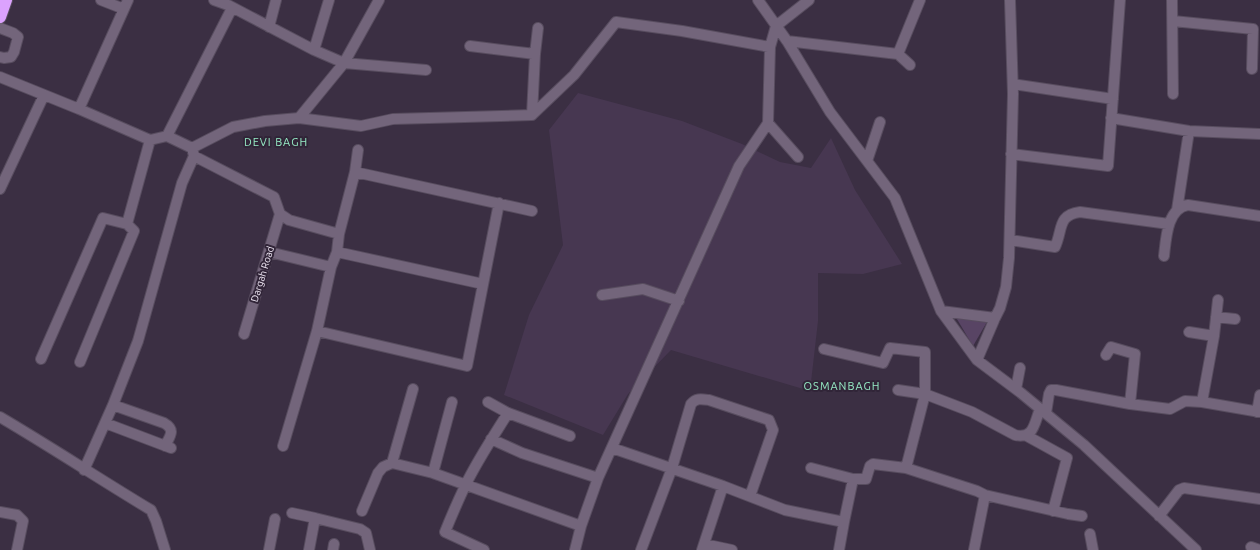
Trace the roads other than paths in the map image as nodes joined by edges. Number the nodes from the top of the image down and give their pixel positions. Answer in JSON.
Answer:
{"nodes":[{"id":1,"x":6,"y":0,"type":"edge"},
{"id":2,"x":101,"y":0,"type":"edge"},
{"id":3,"x":214,"y":0,"type":"edge"},
{"id":4,"x":276,"y":0,"type":"edge"},
{"id":5,"x":329,"y":0,"type":"edge"},
{"id":6,"x":379,"y":0,"type":"edge"},
{"id":7,"x":758,"y":0,"type":"edge"},
{"id":8,"x":809,"y":0,"type":"edge"},
{"id":9,"x":920,"y":0,"type":"edge"},
{"id":10,"x":1010,"y":0,"type":"edge"},
{"id":11,"x":1120,"y":0,"type":"edge"},
{"id":12,"x":1172,"y":0,"type":"edge"},
{"id":13,"x":230,"y":4,"type":"edge"},
{"id":14,"x":126,"y":5,"type":"edge"},
{"id":15,"x":0,"y":17,"type":"edge"},
{"id":16,"x":1173,"y":21,"type":"junction"},
{"id":17,"x":776,"y":26,"type":"junction"},
{"id":18,"x":269,"y":27,"type":"junction"},
{"id":19,"x":0,"y":28,"type":"edge"},
{"id":20,"x":538,"y":28,"type":"dead end"},
{"id":21,"x":787,"y":41,"type":"junction"},
{"id":22,"x":470,"y":46,"type":"dead end"},
{"id":23,"x":770,"y":47,"type":"junction"},
{"id":24,"x":314,"y":50,"type":"junction"},
{"id":25,"x":535,"y":54,"type":"junction"},
{"id":26,"x":898,"y":54,"type":"junction"},
{"id":27,"x":0,"y":57,"type":"edge"},
{"id":28,"x":344,"y":63,"type":"junction"},
{"id":29,"x":910,"y":65,"type":"dead end"},
{"id":30,"x":1252,"y":69,"type":"dead end"},
{"id":31,"x":426,"y":70,"type":"dead end"},
{"id":32,"x":0,"y":77,"type":"edge"},
{"id":33,"x":1014,"y":84,"type":"junction"},
{"id":34,"x":1173,"y":94,"type":"dead end"},
{"id":35,"x":44,"y":95,"type":"junction"},
{"id":36,"x":1113,"y":99,"type":"junction"},
{"id":37,"x":79,"y":109,"type":"junction"},
{"id":38,"x":532,"y":115,"type":"junction"},
{"id":39,"x":299,"y":118,"type":"junction"},
{"id":40,"x":1111,"y":118,"type":"junction"},
{"id":41,"x":880,"y":122,"type":"dead end"},
{"id":42,"x":768,"y":123,"type":"junction"},
{"id":43,"x":1189,"y":131,"type":"junction"},
{"id":44,"x":1260,"y":134,"type":"edge"},
{"id":45,"x":168,"y":136,"type":"junction"},
{"id":46,"x":150,"y":140,"type":"junction"},
{"id":47,"x":358,"y":150,"type":"dead end"},
{"id":48,"x":193,"y":152,"type":"junction"},
{"id":49,"x":1011,"y":154,"type":"junction"},
{"id":50,"x":798,"y":157,"type":"dead end"},
{"id":51,"x":867,"y":161,"type":"junction"},
{"id":52,"x":355,"y":172,"type":"junction"},
{"id":53,"x":0,"y":189,"type":"edge"},
{"id":54,"x":499,"y":203,"type":"junction"},
{"id":55,"x":1177,"y":210,"type":"junction"},
{"id":56,"x":532,"y":211,"type":"dead end"},
{"id":57,"x":280,"y":214,"type":"junction"},
{"id":58,"x":1260,"y":216,"type":"edge"},
{"id":59,"x":127,"y":224,"type":"junction"},
{"id":60,"x":1169,"y":224,"type":"junction"},
{"id":61,"x":339,"y":234,"type":"junction"},
{"id":62,"x":1010,"y":240,"type":"junction"},
{"id":63,"x":269,"y":252,"type":"junction"},
{"id":64,"x":337,"y":252,"type":"junction"},
{"id":65,"x":1164,"y":256,"type":"dead end"},
{"id":66,"x":331,"y":267,"type":"junction"},
{"id":67,"x":483,"y":284,"type":"junction"},
{"id":68,"x":602,"y":295,"type":"dead end"},
{"id":69,"x":1218,"y":300,"type":"dead end"},
{"id":70,"x":678,"y":301,"type":"junction"},
{"id":71,"x":941,"y":310,"type":"junction"},
{"id":72,"x":1216,"y":317,"type":"junction"},
{"id":73,"x":995,"y":318,"type":"junction"},
{"id":74,"x":1235,"y":319,"type":"dead end"},
{"id":75,"x":317,"y":331,"type":"junction"},
{"id":76,"x":1189,"y":332,"type":"dead end"},
{"id":77,"x":244,"y":334,"type":"dead end"},
{"id":78,"x":1214,"y":336,"type":"junction"},
{"id":79,"x":824,"y":349,"type":"dead end"},
{"id":80,"x":1106,"y":355,"type":"dead end"},
{"id":81,"x":41,"y":359,"type":"dead end"},
{"id":82,"x":977,"y":360,"type":"junction"},
{"id":83,"x":80,"y":362,"type":"dead end"},
{"id":84,"x":1020,"y":368,"type":"dead end"},
{"id":85,"x":413,"y":389,"type":"dead end"},
{"id":86,"x":1016,"y":389,"type":"junction"},
{"id":87,"x":898,"y":390,"type":"dead end"},
{"id":88,"x":924,"y":394,"type":"junction"},
{"id":89,"x":1260,"y":395,"type":"edge"},
{"id":90,"x":452,"y":402,"type":"dead end"},
{"id":91,"x":488,"y":402,"type":"dead end"},
{"id":92,"x":1202,"y":402,"type":"junction"},
{"id":93,"x":113,"y":404,"type":"junction"},
{"id":94,"x":1130,"y":404,"type":"junction"},
{"id":95,"x":1043,"y":411,"type":"junction"},
{"id":96,"x":1259,"y":412,"type":"edge"},
{"id":97,"x":508,"y":413,"type":"junction"},
{"id":98,"x":0,"y":417,"type":"edge"},
{"id":99,"x":106,"y":423,"type":"junction"},
{"id":100,"x":570,"y":436,"type":"dead end"},
{"id":101,"x":1027,"y":436,"type":"junction"},
{"id":102,"x":491,"y":439,"type":"junction"},
{"id":103,"x":282,"y":446,"type":"dead end"},
{"id":104,"x":612,"y":448,"type":"junction"},
{"id":105,"x":392,"y":463,"type":"junction"},
{"id":106,"x":672,"y":468,"type":"junction"},
{"id":107,"x":811,"y":468,"type":"dead end"},
{"id":108,"x":906,"y":468,"type":"junction"},
{"id":109,"x":84,"y":470,"type":"junction"},
{"id":110,"x":433,"y":473,"type":"junction"},
{"id":111,"x":598,"y":478,"type":"junction"},
{"id":112,"x":853,"y":479,"type":"junction"},
{"id":113,"x":465,"y":485,"type":"junction"},
{"id":114,"x":723,"y":486,"type":"junction"},
{"id":115,"x":985,"y":495,"type":"junction"},
{"id":116,"x":750,"y":496,"type":"junction"},
{"id":117,"x":1260,"y":499,"type":"edge"},
{"id":118,"x":1053,"y":510,"type":"junction"},
{"id":119,"x":362,"y":511,"type":"dead end"},
{"id":120,"x":0,"y":512,"type":"edge"},
{"id":121,"x":292,"y":513,"type":"dead end"},
{"id":122,"x":1082,"y":516,"type":"dead end"},
{"id":123,"x":1159,"y":516,"type":"junction"},
{"id":124,"x":315,"y":518,"type":"junction"},
{"id":125,"x":275,"y":519,"type":"dead end"},
{"id":126,"x":844,"y":522,"type":"junction"},
{"id":127,"x":581,"y":526,"type":"junction"},
{"id":128,"x":1090,"y":534,"type":"dead end"},
{"id":129,"x":703,"y":547,"type":"edge"},
{"id":130,"x":17,"y":550,"type":"edge"},
{"id":131,"x":166,"y":550,"type":"edge"},
{"id":132,"x":269,"y":550,"type":"edge"},
{"id":133,"x":308,"y":550,"type":"edge"},
{"id":134,"x":370,"y":550,"type":"edge"},
{"id":135,"x":484,"y":550,"type":"edge"},
{"id":136,"x":576,"y":550,"type":"edge"},
{"id":137,"x":641,"y":550,"type":"edge"},
{"id":138,"x":732,"y":550,"type":"edge"},
{"id":139,"x":839,"y":550,"type":"edge"},
{"id":140,"x":974,"y":550,"type":"edge"},
{"id":141,"x":1093,"y":550,"type":"edge"},
{"id":142,"x":1196,"y":550,"type":"edge"}],
"edges":[{"from":1,"to":15,"type":"highway"},
{"from":2,"to":14,"type":"street"},
{"from":3,"to":13,"type":"street"},
{"from":4,"to":18,"type":"street"},
{"from":5,"to":24,"type":"street"},
{"from":6,"to":28,"type":"street"},
{"from":7,"to":17,"type":"street"},
{"from":8,"to":17,"type":"street"},
{"from":9,"to":26,"type":"street"},
{"from":10,"to":33,"type":"street"},
{"from":11,"to":36,"type":"street"},
{"from":12,"to":16,"type":"street"},
{"from":13,"to":18,"type":"street"},
{"from":13,"to":45,"type":"street"},
{"from":14,"to":37,"type":"street"},
{"from":16,"to":30,"type":"street"},
{"from":16,"to":34,"type":"street"},
{"from":17,"to":21,"type":"street"},
{"from":17,"to":23,"type":"street"},
{"from":18,"to":24,"type":"street"},
{"from":19,"to":27,"type":"street"},
{"from":20,"to":25,"type":"street"},
{"from":21,"to":26,"type":"street"},
{"from":21,"to":51,"type":"street"},
{"from":22,"to":25,"type":"street"},
{"from":23,"to":38,"type":"street"},
{"from":23,"to":42,"type":"street"},
{"from":24,"to":28,"type":"street"},
{"from":25,"to":38,"type":"street"},
{"from":26,"to":29,"type":"street"},
{"from":28,"to":31,"type":"street"},
{"from":28,"to":39,"type":"street"},
{"from":32,"to":35,"type":"street"},
{"from":33,"to":36,"type":"street"},
{"from":33,"to":49,"type":"street"},
{"from":35,"to":37,"type":"street"},
{"from":35,"to":53,"type":"street"},
{"from":36,"to":40,"type":"street"},
{"from":37,"to":46,"type":"street"},
{"from":38,"to":39,"type":"street"},
{"from":39,"to":48,"type":"street"},
{"from":40,"to":43,"type":"street"},
{"from":40,"to":49,"type":"street"},
{"from":41,"to":51,"type":"street"},
{"from":42,"to":50,"type":"street"},
{"from":42,"to":70,"type":"street"},
{"from":43,"to":44,"type":"street"},
{"from":43,"to":55,"type":"street"},
{"from":45,"to":46,"type":"street"},
{"from":45,"to":48,"type":"street"},
{"from":46,"to":59,"type":"street"},
{"from":47,"to":52,"type":"street"},
{"from":48,"to":57,"type":"street"},
{"from":48,"to":93,"type":"street"},
{"from":49,"to":62,"type":"street"},
{"from":51,"to":71,"type":"street"},
{"from":52,"to":54,"type":"street"},
{"from":52,"to":61,"type":"street"},
{"from":54,"to":56,"type":"street"},
{"from":54,"to":67,"type":"street"},
{"from":55,"to":58,"type":"street"},
{"from":55,"to":60,"type":"street"},
{"from":57,"to":61,"type":"street"},
{"from":57,"to":63,"type":"street","name":"Dargah Road"},
{"from":59,"to":81,"type":"street"},
{"from":59,"to":83,"type":"street"},
{"from":60,"to":62,"type":"street"},
{"from":60,"to":65,"type":"street"},
{"from":61,"to":64,"type":"street"},
{"from":62,"to":73,"type":"street"},
{"from":63,"to":66,"type":"street"},
{"from":63,"to":77,"type":"street","name":"Dargah Road"},
{"from":64,"to":66,"type":"street"},
{"from":64,"to":67,"type":"street"},
{"from":66,"to":75,"type":"street"},
{"from":67,"to":75,"type":"street"},
{"from":68,"to":70,"type":"street"},
{"from":69,"to":72,"type":"street"},
{"from":70,"to":104,"type":"street"},
{"from":71,"to":73,"type":"street"},
{"from":71,"to":82,"type":"street"},
{"from":72,"to":74,"type":"street"},
{"from":72,"to":78,"type":"street"},
{"from":73,"to":82,"type":"street"},
{"from":75,"to":103,"type":"street"},
{"from":76,"to":78,"type":"street"},
{"from":78,"to":92,"type":"street"},
{"from":79,"to":88,"type":"street"},
{"from":80,"to":94,"type":"street"},
{"from":82,"to":86,"type":"street"},
{"from":84,"to":86,"type":"street"},
{"from":85,"to":105,"type":"street"},
{"from":86,"to":95,"type":"street"},
{"from":87,"to":88,"type":"street"},
{"from":88,"to":101,"type":"street"},
{"from":88,"to":108,"type":"street"},
{"from":89,"to":96,"type":"street"},
{"from":90,"to":110,"type":"street"},
{"from":91,"to":97,"type":"street"},
{"from":92,"to":94,"type":"street"},
{"from":92,"to":96,"type":"street"},
{"from":93,"to":99,"type":"street"},
{"from":93,"to":99,"type":"street"},
{"from":94,"to":95,"type":"street"},
{"from":95,"to":101,"type":"street"},
{"from":95,"to":123,"type":"street"},
{"from":97,"to":100,"type":"street"},
{"from":97,"to":102,"type":"street"},
{"from":98,"to":109,"type":"street"},
{"from":99,"to":109,"type":"street"},
{"from":101,"to":118,"type":"street"},
{"from":102,"to":111,"type":"street"},
{"from":102,"to":113,"type":"street"},
{"from":104,"to":106,"type":"street"},
{"from":104,"to":111,"type":"street"},
{"from":105,"to":110,"type":"street"},
{"from":105,"to":119,"type":"street"},
{"from":106,"to":114,"type":"street"},
{"from":106,"to":116,"type":"street"},
{"from":106,"to":137,"type":"street"},
{"from":107,"to":112,"type":"street"},
{"from":108,"to":112,"type":"street"},
{"from":108,"to":115,"type":"street"},
{"from":109,"to":131,"type":"street"},
{"from":110,"to":113,"type":"street"},
{"from":111,"to":127,"type":"street"},
{"from":112,"to":126,"type":"street"},
{"from":113,"to":127,"type":"street"},
{"from":113,"to":135,"type":"street"},
{"from":114,"to":116,"type":"street"},
{"from":114,"to":129,"type":"street"},
{"from":115,"to":118,"type":"street"},
{"from":115,"to":140,"type":"street"},
{"from":116,"to":126,"type":"street"},
{"from":117,"to":123,"type":"street"},
{"from":118,"to":122,"type":"street"},
{"from":120,"to":130,"type":"street"},
{"from":121,"to":124,"type":"street"},
{"from":123,"to":142,"type":"street"},
{"from":124,"to":133,"type":"street"},
{"from":124,"to":134,"type":"street"},
{"from":125,"to":132,"type":"street"},
{"from":126,"to":139,"type":"street"},
{"from":127,"to":136,"type":"street"},
{"from":128,"to":141,"type":"street"},
{"from":129,"to":138,"type":"street"}]}
